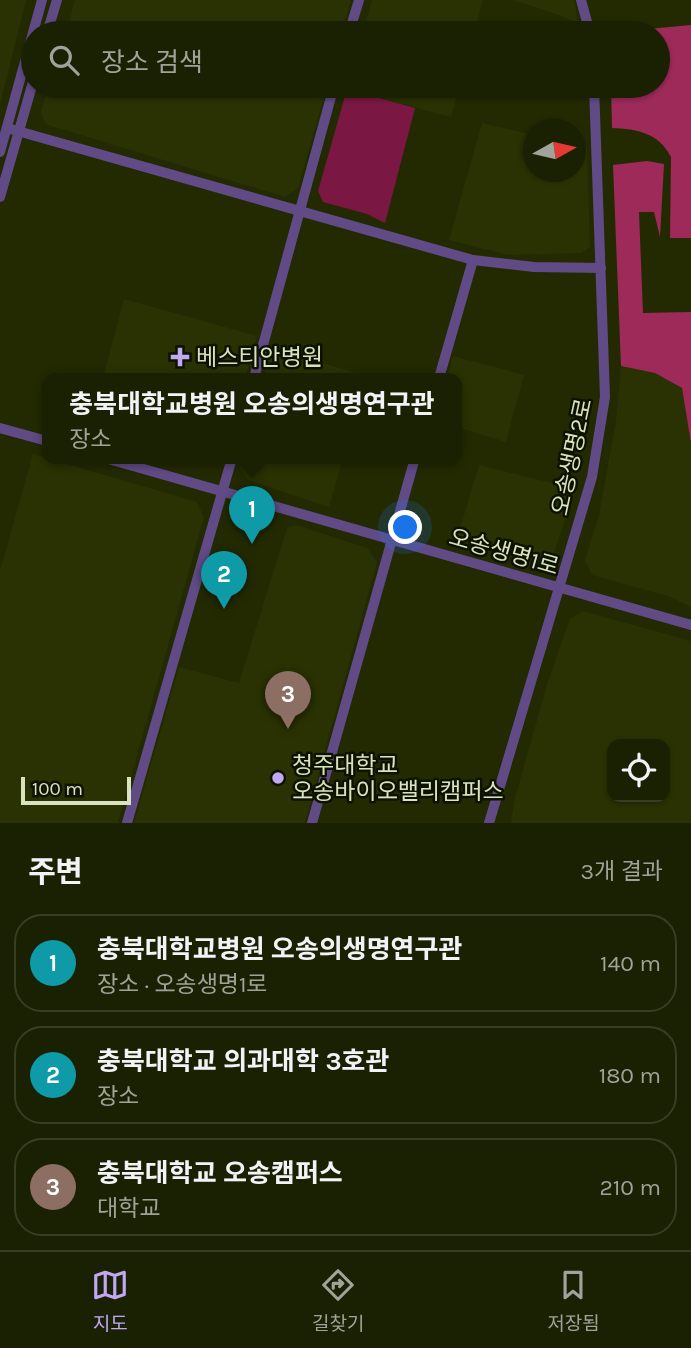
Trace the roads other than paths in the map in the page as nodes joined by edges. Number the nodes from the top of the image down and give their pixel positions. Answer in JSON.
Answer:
{"nodes":[{"id":1,"x":43,"y":0,"type":"edge"},
{"id":2,"x":57,"y":0,"type":"edge"},
{"id":3,"x":359,"y":0,"type":"edge"},
{"id":4,"x":581,"y":0,"type":"edge"},
{"id":5,"x":37,"y":21,"type":"edge"},
{"id":6,"x":51,"y":21,"type":"edge"},
{"id":7,"x":353,"y":21,"type":"edge"},
{"id":8,"x":587,"y":21,"type":"edge"},
{"id":9,"x":21,"y":78,"type":"edge"},
{"id":10,"x":29,"y":98,"type":"edge"},
{"id":11,"x":331,"y":98,"type":"edge"},
{"id":12,"x":594,"y":98,"type":"edge"},
{"id":13,"x":7,"y":128,"type":"junction"},
{"id":14,"x":20,"y":130,"type":"junction"},
{"id":15,"x":0,"y":152,"type":"edge"},
{"id":16,"x":0,"y":197,"type":"edge"},
{"id":17,"x":299,"y":211,"type":"junction"},
{"id":18,"x":473,"y":260,"type":"junction"},
{"id":19,"x":601,"y":268,"type":"junction"},
{"id":20,"x":255,"y":373,"type":"edge"},
{"id":21,"x":440,"y":373,"type":"edge"},
{"id":22,"x":0,"y":428,"type":"edge"},
{"id":23,"x":42,"y":441,"type":"edge"},
{"id":24,"x":126,"y":464,"type":"edge"},
{"id":25,"x":230,"y":464,"type":"edge"},
{"id":26,"x":413,"y":464,"type":"edge"},
{"id":27,"x":223,"y":492,"type":"junction"},
{"id":28,"x":392,"y":540,"type":"junction"},
{"id":29,"x":560,"y":587,"type":"junction"},
{"id":30,"x":691,"y":625,"type":"edge"},
{"id":31,"x":127,"y":823,"type":"edge"},
{"id":32,"x":312,"y":823,"type":"edge"},
{"id":33,"x":489,"y":823,"type":"edge"}],
"edges":[{"from":1,"to":5,"type":"street"},
{"from":2,"to":6,"type":"street"},
{"from":3,"to":7,"type":"street"},
{"from":4,"to":8,"type":"street"},
{"from":9,"to":13,"type":"street"},
{"from":10,"to":14,"type":"street"},
{"from":11,"to":17,"type":"street"},
{"from":12,"to":19,"type":"street","name":"오송생명2로"},
{"from":13,"to":14,"type":"street"},
{"from":13,"to":15,"type":"street"},
{"from":14,"to":16,"type":"street"},
{"from":14,"to":17,"type":"street"},
{"from":17,"to":18,"type":"street"},
{"from":17,"to":20,"type":"street"},
{"from":18,"to":19,"type":"street"},
{"from":18,"to":21,"type":"street"},
{"from":19,"to":29,"type":"street","name":"오송생명2로"},
{"from":22,"to":23,"type":"street"},
{"from":24,"to":27,"type":"street","name":"오송생명1로"},
{"from":25,"to":27,"type":"street"},
{"from":26,"to":28,"type":"street"},
{"from":27,"to":28,"type":"street","name":"오송생명1로"},
{"from":27,"to":31,"type":"street"},
{"from":28,"to":29,"type":"street","name":"오송생명1로"},
{"from":28,"to":32,"type":"street"},
{"from":29,"to":30,"type":"street","name":"오송생명1로"},
{"from":29,"to":33,"type":"street","name":"오송생명2로"}]}
